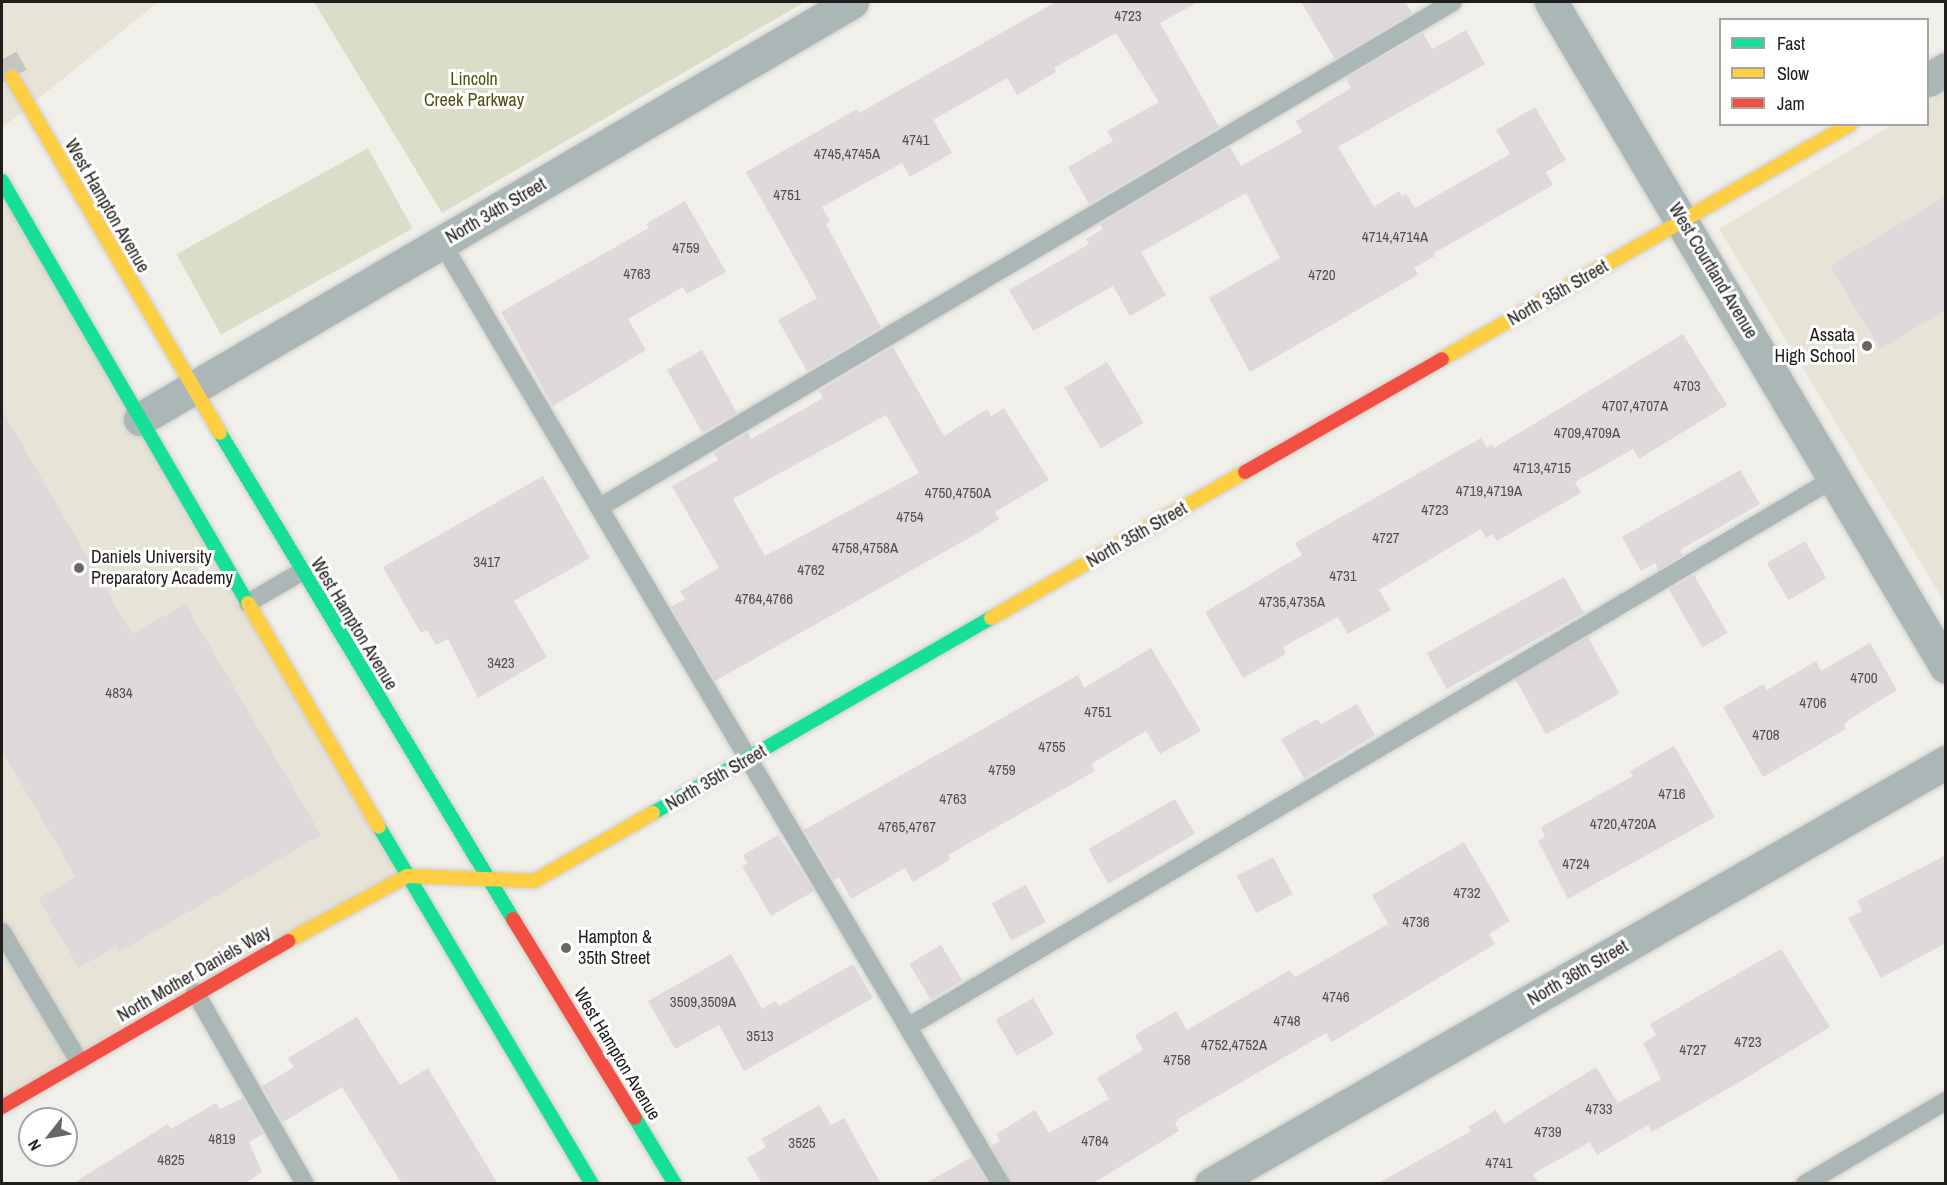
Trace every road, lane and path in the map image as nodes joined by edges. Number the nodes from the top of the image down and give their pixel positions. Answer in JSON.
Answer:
{"nodes":[{"id":1,"x":852,"y":2,"type":"edge"},
{"id":2,"x":1453,"y":2,"type":"edge"},
{"id":3,"x":1551,"y":2,"type":"edge"},
{"id":4,"x":1946,"y":69,"type":"edge"},
{"id":5,"x":12,"y":77,"type":"tunnel mouth"},
{"id":6,"x":1929,"y":79,"type":"edge"},
{"id":7,"x":1847,"y":126,"type":"edge"},
{"id":8,"x":2,"y":180,"type":"edge"},
{"id":9,"x":1684,"y":221,"type":"junction"},
{"id":10,"x":442,"y":243,"type":"junction"},
{"id":11,"x":192,"y":388,"type":"junction"},
{"id":12,"x":140,"y":420,"type":"junction"},
{"id":13,"x":1835,"y":478,"type":"junction"},
{"id":14,"x":600,"y":507,"type":"junction"},
{"id":15,"x":301,"y":572,"type":"junction"},
{"id":16,"x":248,"y":603,"type":"junction"},
{"id":17,"x":1946,"y":667,"type":"edge"},
{"id":18,"x":749,"y":759,"type":"junction"},
{"id":19,"x":1946,"y":762,"type":"edge"},
{"id":20,"x":407,"y":876,"type":"junction"},
{"id":21,"x":489,"y":880,"type":"junction"},
{"id":22,"x":2,"y":932,"type":"edge"},
{"id":23,"x":195,"y":992,"type":"junction"},
{"id":24,"x":908,"y":1027,"type":"junction"},
{"id":25,"x":80,"y":1061,"type":"junction"},
{"id":26,"x":1946,"y":1101,"type":"edge"},
{"id":27,"x":2,"y":1107,"type":"edge"},
{"id":28,"x":305,"y":1184,"type":"edge"},
{"id":29,"x":592,"y":1184,"type":"edge"},
{"id":30,"x":675,"y":1184,"type":"edge"},
{"id":31,"x":1001,"y":1184,"type":"edge"},
{"id":32,"x":1211,"y":1184,"type":"edge"},
{"id":33,"x":1805,"y":1184,"type":"edge"}],
"edges":[{"from":1,"to":10,"type":"street","name":"North 34th Street"},
{"from":2,"to":14,"type":"lane"},
{"from":3,"to":9,"type":"street","name":"West Courtland Avenue"},
{"from":4,"to":6,"type":"street"},
{"from":5,"to":11,"type":"main road","name":"West Hampton Avenue"},
{"from":7,"to":9,"type":"main road","name":"North 35th Street"},
{"from":8,"to":12,"type":"main road"},
{"from":9,"to":13,"type":"street","name":"West Courtland Avenue"},
{"from":9,"to":18,"type":"main road","name":"North 35th Street"},
{"from":10,"to":11,"type":"street","name":"North 34th Street"},
{"from":10,"to":14,"type":"lane"},
{"from":11,"to":12,"type":"street","name":"North 34th Street"},
{"from":11,"to":15,"type":"main road","name":"West Hampton Avenue"},
{"from":12,"to":16,"type":"main road"},
{"from":13,"to":17,"type":"street","name":"West Courtland Avenue"},
{"from":13,"to":24,"type":"lane"},
{"from":14,"to":18,"type":"lane"},
{"from":15,"to":16,"type":"lane"},
{"from":15,"to":21,"type":"main road","name":"West Hampton Avenue"},
{"from":16,"to":20,"type":"main road"},
{"from":18,"to":21,"type":"main road","name":"North 35th Street"},
{"from":18,"to":24,"type":"lane"},
{"from":19,"to":32,"type":"street","name":"North 36th Street"},
{"from":20,"to":21,"type":"main road","name":"North 35th Street"},
{"from":20,"to":23,"type":"main road","name":"North Mother Daniels Way"},
{"from":20,"to":29,"type":"main road"},
{"from":21,"to":30,"type":"main road","name":"West Hampton Avenue"},
{"from":22,"to":25,"type":"lane"},
{"from":23,"to":25,"type":"main road","name":"North Mother Daniels Way"},
{"from":23,"to":28,"type":"lane"},
{"from":24,"to":31,"type":"lane"},
{"from":25,"to":27,"type":"main road","name":"North Mother Daniels Way"},
{"from":26,"to":33,"type":"lane"}]}
